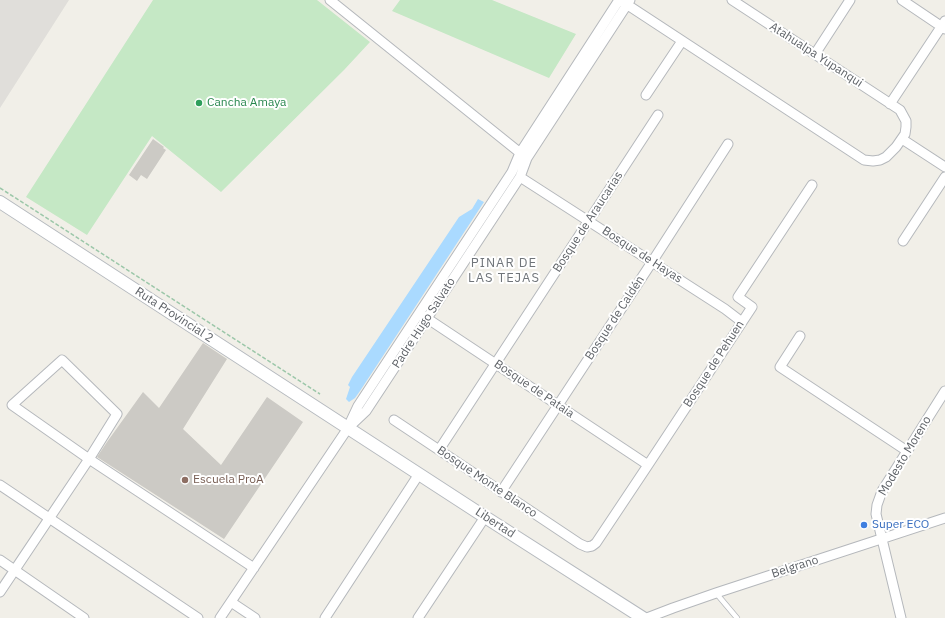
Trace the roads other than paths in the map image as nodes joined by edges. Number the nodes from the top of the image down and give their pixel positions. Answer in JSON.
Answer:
{"nodes":[{"id":1,"x":330,"y":0,"type":"edge"},
{"id":2,"x":732,"y":0,"type":"edge"},
{"id":3,"x":850,"y":0,"type":"edge"},
{"id":4,"x":902,"y":0,"type":"edge"},
{"id":5,"x":624,"y":1,"type":"edge"},
{"id":6,"x":340,"y":3,"type":"edge"},
{"id":7,"x":744,"y":3,"type":"edge"},
{"id":8,"x":944,"y":26,"type":"edge"},
{"id":9,"x":682,"y":41,"type":"junction"},
{"id":10,"x":815,"y":54,"type":"junction"},
{"id":11,"x":646,"y":95,"type":"dead end"},
{"id":12,"x":890,"y":104,"type":"junction"},
{"id":13,"x":658,"y":114,"type":"dead end"},
{"id":14,"x":902,"y":139,"type":"junction"},
{"id":15,"x":728,"y":144,"type":"dead end"},
{"id":16,"x":524,"y":156,"type":"junction"},
{"id":17,"x":945,"y":167,"type":"edge"},
{"id":18,"x":520,"y":177,"type":"junction"},
{"id":19,"x":945,"y":177,"type":"edge"},
{"id":20,"x":812,"y":185,"type":"dead end"},
{"id":21,"x":0,"y":202,"type":"edge"},
{"id":22,"x":588,"y":221,"type":"junction"},
{"id":23,"x":903,"y":241,"type":"dead end"},
{"id":24,"x":652,"y":262,"type":"junction"},
{"id":25,"x":738,"y":297,"type":"junction"},
{"id":26,"x":725,"y":309,"type":"junction"},
{"id":27,"x":423,"y":315,"type":"junction"},
{"id":28,"x":742,"y":322,"type":"junction"},
{"id":29,"x":800,"y":336,"type":"dead end"},
{"id":30,"x":495,"y":363,"type":"junction"},
{"id":31,"x":945,"y":391,"type":"edge"},
{"id":32,"x":558,"y":405,"type":"junction"},
{"id":33,"x":394,"y":420,"type":"dead end"},
{"id":34,"x":348,"y":428,"type":"junction"},
{"id":35,"x":439,"y":450,"type":"junction"},
{"id":36,"x":907,"y":451,"type":"junction"},
{"id":37,"x":89,"y":459,"type":"junction"},
{"id":38,"x":648,"y":465,"type":"junction"},
{"id":39,"x":419,"y":474,"type":"junction"},
{"id":40,"x":0,"y":485,"type":"edge"},
{"id":41,"x":501,"y":492,"type":"junction"},
{"id":42,"x":485,"y":517,"type":"junction"},
{"id":43,"x":49,"y":518,"type":"junction"},
{"id":44,"x":945,"y":518,"type":"edge"},
{"id":45,"x":882,"y":538,"type":"junction"},
{"id":46,"x":580,"y":544,"type":"joint"},
{"id":47,"x":0,"y":560,"type":"edge"},
{"id":48,"x":254,"y":568,"type":"junction"},
{"id":49,"x":15,"y":570,"type":"junction"},
{"id":50,"x":0,"y":592,"type":"edge"},
{"id":51,"x":716,"y":593,"type":"junction"},
{"id":52,"x":231,"y":602,"type":"junction"},
{"id":53,"x":84,"y":618,"type":"edge"},
{"id":54,"x":198,"y":618,"type":"edge"},
{"id":55,"x":220,"y":618,"type":"edge"},
{"id":56,"x":255,"y":618,"type":"edge"},
{"id":57,"x":325,"y":618,"type":"edge"},
{"id":58,"x":418,"y":618,"type":"edge"},
{"id":59,"x":643,"y":618,"type":"edge"},
{"id":60,"x":647,"y":618,"type":"edge"},
{"id":61,"x":737,"y":618,"type":"edge"},
{"id":62,"x":901,"y":618,"type":"edge"}],
"edges":[{"from":1,"to":6,"type":"street"},
{"from":2,"to":7,"type":"street","name":"Atahualpa Yupanqui"},
{"from":3,"to":10,"type":"street"},
{"from":4,"to":8,"type":"street"},
{"from":5,"to":9,"type":"street"},
{"from":5,"to":16,"type":"street","name":"Padre Hugo Salvato"},
{"from":6,"to":16,"type":"street"},
{"from":7,"to":10,"type":"street","name":"Atahualpa Yupanqui"},
{"from":8,"to":12,"type":"street"},
{"from":9,"to":11,"type":"street"},
{"from":9,"to":14,"type":"street"},
{"from":10,"to":12,"type":"street","name":"Atahualpa Yupanqui"},
{"from":12,"to":14,"type":"street","name":"Atahualpa Yupanqui"},
{"from":13,"to":22,"type":"street","name":"Bosque de Araucarias"},
{"from":14,"to":17,"type":"street"},
{"from":15,"to":24,"type":"street","name":"Bosque de Caldén"},
{"from":16,"to":18,"type":"street","name":"Padre Hugo Salvato"},
{"from":16,"to":27,"type":"street","name":"Padre Hugo Salvato"},
{"from":18,"to":22,"type":"street","name":"Bosque de Hayas"},
{"from":18,"to":27,"type":"street","name":"Padre Hugo Salvato"},
{"from":19,"to":23,"type":"street"},
{"from":20,"to":25,"type":"street"},
{"from":21,"to":34,"type":"main road","name":"Ruta Provincial 2"},
{"from":22,"to":24,"type":"street","name":"Bosque de Hayas"},
{"from":22,"to":30,"type":"street","name":"Bosque de Araucarias"},
{"from":24,"to":26,"type":"street","name":"Bosque de Hayas"},
{"from":24,"to":32,"type":"street","name":"Bosque de Caldén"},
{"from":25,"to":26,"type":"street"},
{"from":25,"to":28,"type":"street","name":"Bosque de Pehuen"},
{"from":26,"to":28,"type":"street","name":"Bosque de Hayas"},
{"from":27,"to":30,"type":"street","name":"Bosque de Pataia"},
{"from":27,"to":34,"type":"street","name":"Padre Hugo Salvato"},
{"from":27,"to":34,"type":"street","name":"Padre Hugo Salvato"},
{"from":28,"to":38,"type":"street","name":"Bosque de Pehuen"},
{"from":29,"to":36,"type":"street"},
{"from":30,"to":32,"type":"street","name":"Bosque de Pataia"},
{"from":30,"to":35,"type":"street","name":"Bosque de Araucarias"},
{"from":31,"to":36,"type":"street","name":"Modesto Moreno"},
{"from":32,"to":38,"type":"street","name":"Bosque de Pataia"},
{"from":32,"to":41,"type":"street","name":"Bosque de Caldén"},
{"from":33,"to":35,"type":"street","name":"Bosque Monte Blanco"},
{"from":34,"to":39,"type":"main road","name":"Libertad"},
{"from":34,"to":48,"type":"street","name":"Padre Hugo Salvato"},
{"from":35,"to":41,"type":"street","name":"Bosque Monte Blanco"},
{"from":36,"to":45,"type":"street","name":"Modesto Moreno"},
{"from":37,"to":37,"type":"street"},
{"from":37,"to":43,"type":"street"},
{"from":37,"to":48,"type":"street"},
{"from":38,"to":46,"type":"street","name":"Bosque de Pehuen"},
{"from":39,"to":42,"type":"main road","name":"Libertad"},
{"from":39,"to":57,"type":"street"},
{"from":40,"to":43,"type":"street"},
{"from":41,"to":46,"type":"street","name":"Bosque Monte Blanco"},
{"from":42,"to":58,"type":"street"},
{"from":42,"to":59,"type":"main road","name":"Libertad"},
{"from":43,"to":49,"type":"street"},
{"from":43,"to":54,"type":"street"},
{"from":44,"to":45,"type":"street","name":"Belgrano"},
{"from":45,"to":51,"type":"street","name":"Belgrano"},
{"from":45,"to":62,"type":"street","name":"Modesto Moreno"},
{"from":47,"to":49,"type":"street"},
{"from":48,"to":52,"type":"street","name":"Padre Hugo Salvato"},
{"from":49,"to":50,"type":"street"},
{"from":49,"to":53,"type":"street"},
{"from":51,"to":60,"type":"street","name":"Belgrano"},
{"from":51,"to":61,"type":"lane"},
{"from":52,"to":55,"type":"street","name":"Padre Hugo Salvato"},
{"from":52,"to":56,"type":"street"}]}
